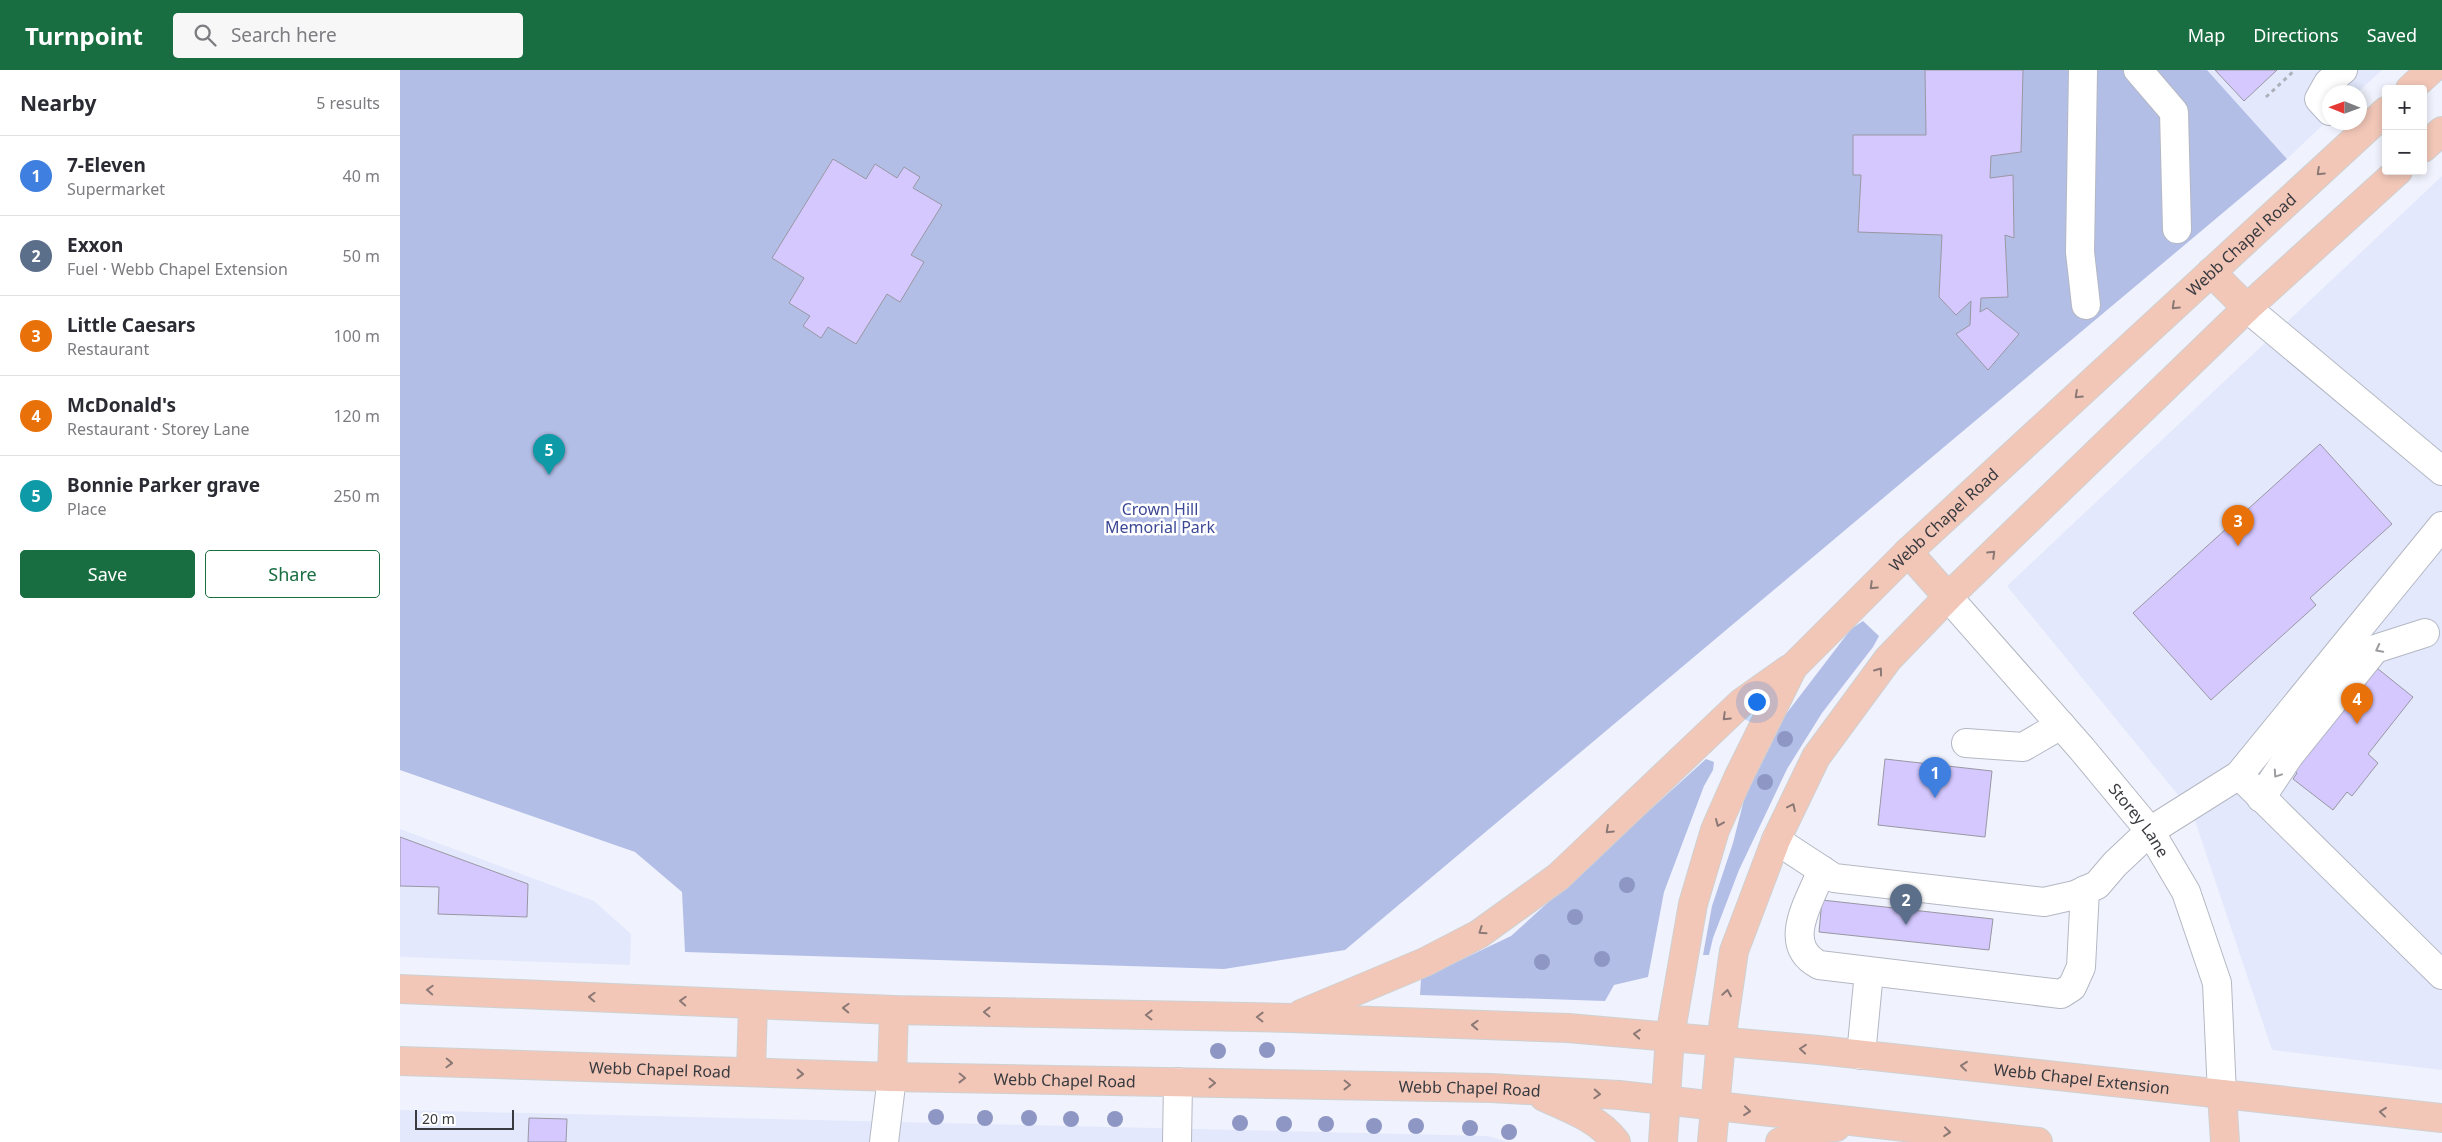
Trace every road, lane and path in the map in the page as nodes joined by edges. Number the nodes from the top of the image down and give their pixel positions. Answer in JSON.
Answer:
{"nodes":[{"id":1,"x":2083,"y":70,"type":"edge"},
{"id":2,"x":2138,"y":70,"type":"edge"},
{"id":3,"x":2295,"y":70,"type":"edge"},
{"id":4,"x":2343,"y":70,"type":"edge"},
{"id":5,"x":2431,"y":70,"type":"edge"},
{"id":6,"x":2327,"y":85,"type":"edge"},
{"id":7,"x":2414,"y":85,"type":"edge"},
{"id":8,"x":2266,"y":97,"type":"dead end"},
{"id":9,"x":2382,"y":113,"type":"edge"},
{"id":10,"x":2348,"y":131,"type":"edge"},
{"id":11,"x":2442,"y":131,"type":"edge"},
{"id":12,"x":2427,"y":144,"type":"edge"},
{"id":13,"x":2394,"y":175,"type":"edge"},
{"id":14,"x":2177,"y":229,"type":"dead end"},
{"id":15,"x":2211,"y":272,"type":"junction"},
{"id":16,"x":2086,"y":305,"type":"dead end"},
{"id":17,"x":2247,"y":308,"type":"junction"},
{"id":18,"x":2442,"y":471,"type":"edge"},
{"id":19,"x":2442,"y":526,"type":"edge"},
{"id":20,"x":1908,"y":552,"type":"junction"},
{"id":21,"x":1948,"y":597,"type":"junction"},
{"id":22,"x":2425,"y":633,"type":"dead end"},
{"id":23,"x":1793,"y":667,"type":"junction"},
{"id":24,"x":2061,"y":725,"type":"junction"},
{"id":25,"x":1966,"y":743,"type":"dead end"},
{"id":26,"x":2239,"y":776,"type":"junction"},
{"id":27,"x":2261,"y":798,"type":"junction"},
{"id":28,"x":2150,"y":831,"type":"junction"},
{"id":29,"x":1776,"y":840,"type":"junction"},
{"id":30,"x":1822,"y":870,"type":"junction"},
{"id":31,"x":2085,"y":890,"type":"junction"},
{"id":32,"x":1869,"y":972,"type":"junction"},
{"id":33,"x":2442,"y":976,"type":"edge"},
{"id":34,"x":400,"y":989,"type":"edge"},
{"id":35,"x":753,"y":1004,"type":"junction"},
{"id":36,"x":894,"y":1010,"type":"junction"},
{"id":37,"x":1291,"y":1018,"type":"junction"},
{"id":38,"x":1670,"y":1036,"type":"junction"},
{"id":39,"x":1720,"y":1041,"type":"junction"},
{"id":40,"x":1861,"y":1055,"type":"junction"},
{"id":41,"x":400,"y":1061,"type":"edge"},
{"id":42,"x":751,"y":1072,"type":"junction"},
{"id":43,"x":892,"y":1077,"type":"junction"},
{"id":44,"x":1178,"y":1082,"type":"junction"},
{"id":45,"x":1491,"y":1088,"type":"junction"},
{"id":46,"x":2222,"y":1094,"type":"junction"},
{"id":47,"x":1664,"y":1101,"type":"junction"},
{"id":48,"x":1714,"y":1107,"type":"junction"},
{"id":49,"x":2442,"y":1118,"type":"edge"},
{"id":50,"x":1891,"y":1131,"type":"edge"},
{"id":51,"x":884,"y":1142,"type":"edge"},
{"id":52,"x":1177,"y":1142,"type":"edge"},
{"id":53,"x":1616,"y":1142,"type":"edge"},
{"id":54,"x":1663,"y":1142,"type":"edge"},
{"id":55,"x":1712,"y":1142,"type":"edge"},
{"id":56,"x":1780,"y":1142,"type":"edge"},
{"id":57,"x":2038,"y":1142,"type":"edge"},
{"id":58,"x":2226,"y":1142,"type":"edge"}],
"edges":[{"from":1,"to":16,"type":"street"},
{"from":2,"to":14,"type":"street"},
{"from":3,"to":8,"type":"path"},
{"from":4,"to":6,"type":"street"},
{"from":5,"to":7,"type":"main road"},
{"from":9,"to":10,"type":"main road","name":"Webb Chapel Road"},
{"from":10,"to":15,"type":"main road","name":"Webb Chapel Road","one_way":true},
{"from":11,"to":12,"type":"main road"},
{"from":13,"to":17,"type":"main road"},
{"from":15,"to":17,"type":"main road"},
{"from":15,"to":20,"type":"main road","name":"Webb Chapel Road","one_way":true},
{"from":17,"to":18,"type":"street"},
{"from":21,"to":17,"type":"main road","one_way":true},
{"from":19,"to":26,"type":"street"},
{"from":20,"to":21,"type":"main road"},
{"from":20,"to":23,"type":"main road","name":"Webb Chapel Road","one_way":true},
{"from":21,"to":24,"type":"street","name":"Storey Lane"},
{"from":29,"to":21,"type":"main road","one_way":true},
{"from":22,"to":27,"type":"street","one_way":true},
{"from":23,"to":37,"type":"main road","one_way":true},
{"from":23,"to":38,"type":"main road","name":"Webb Chapel Road","one_way":true},
{"from":24,"to":25,"type":"street"},
{"from":24,"to":28,"type":"street","name":"Storey Lane"},
{"from":26,"to":27,"type":"street"},
{"from":26,"to":28,"type":"street"},
{"from":27,"to":33,"type":"street"},
{"from":28,"to":31,"type":"street"},
{"from":28,"to":46,"type":"street","name":"Storey Lane"},
{"from":29,"to":30,"type":"street"},
{"from":39,"to":29,"type":"main road","one_way":true},
{"from":30,"to":31,"type":"street"},
{"from":30,"to":32,"type":"street"},
{"from":31,"to":32,"type":"street"},
{"from":32,"to":40,"type":"street"},
{"from":35,"to":34,"type":"main road","one_way":true},
{"from":36,"to":35,"type":"main road","one_way":true},
{"from":35,"to":42,"type":"main road"},
{"from":37,"to":36,"type":"main road","one_way":true},
{"from":36,"to":43,"type":"main road"},
{"from":38,"to":37,"type":"main road","one_way":true},
{"from":38,"to":39,"type":"main road"},
{"from":38,"to":47,"type":"main road","name":"Webb Chapel Road"},
{"from":40,"to":39,"type":"main road","name":"Webb Chapel Extension","one_way":true},
{"from":39,"to":48,"type":"main road"},
{"from":46,"to":40,"type":"main road","name":"Webb Chapel Extension","one_way":true},
{"from":41,"to":42,"type":"main road","name":"Webb Chapel Road","one_way":true},
{"from":42,"to":43,"type":"main road","name":"Webb Chapel Road","one_way":true},
{"from":43,"to":44,"type":"main road","name":"Webb Chapel Road","one_way":true},
{"from":43,"to":51,"type":"street"},
{"from":44,"to":45,"type":"main road","name":"Webb Chapel Road","one_way":true},
{"from":44,"to":52,"type":"street"},
{"from":45,"to":47,"type":"main road","name":"Webb Chapel Road","one_way":true},
{"from":45,"to":53,"type":"main road"},
{"from":49,"to":46,"type":"main road","name":"Webb Chapel Extension","one_way":true},
{"from":46,"to":58,"type":"main road"},
{"from":47,"to":48,"type":"main road"},
{"from":47,"to":54,"type":"main road"},
{"from":48,"to":50,"type":"main road","one_way":true},
{"from":48,"to":55,"type":"main road"},
{"from":50,"to":56,"type":"main road"},
{"from":50,"to":57,"type":"main road","one_way":true}]}
